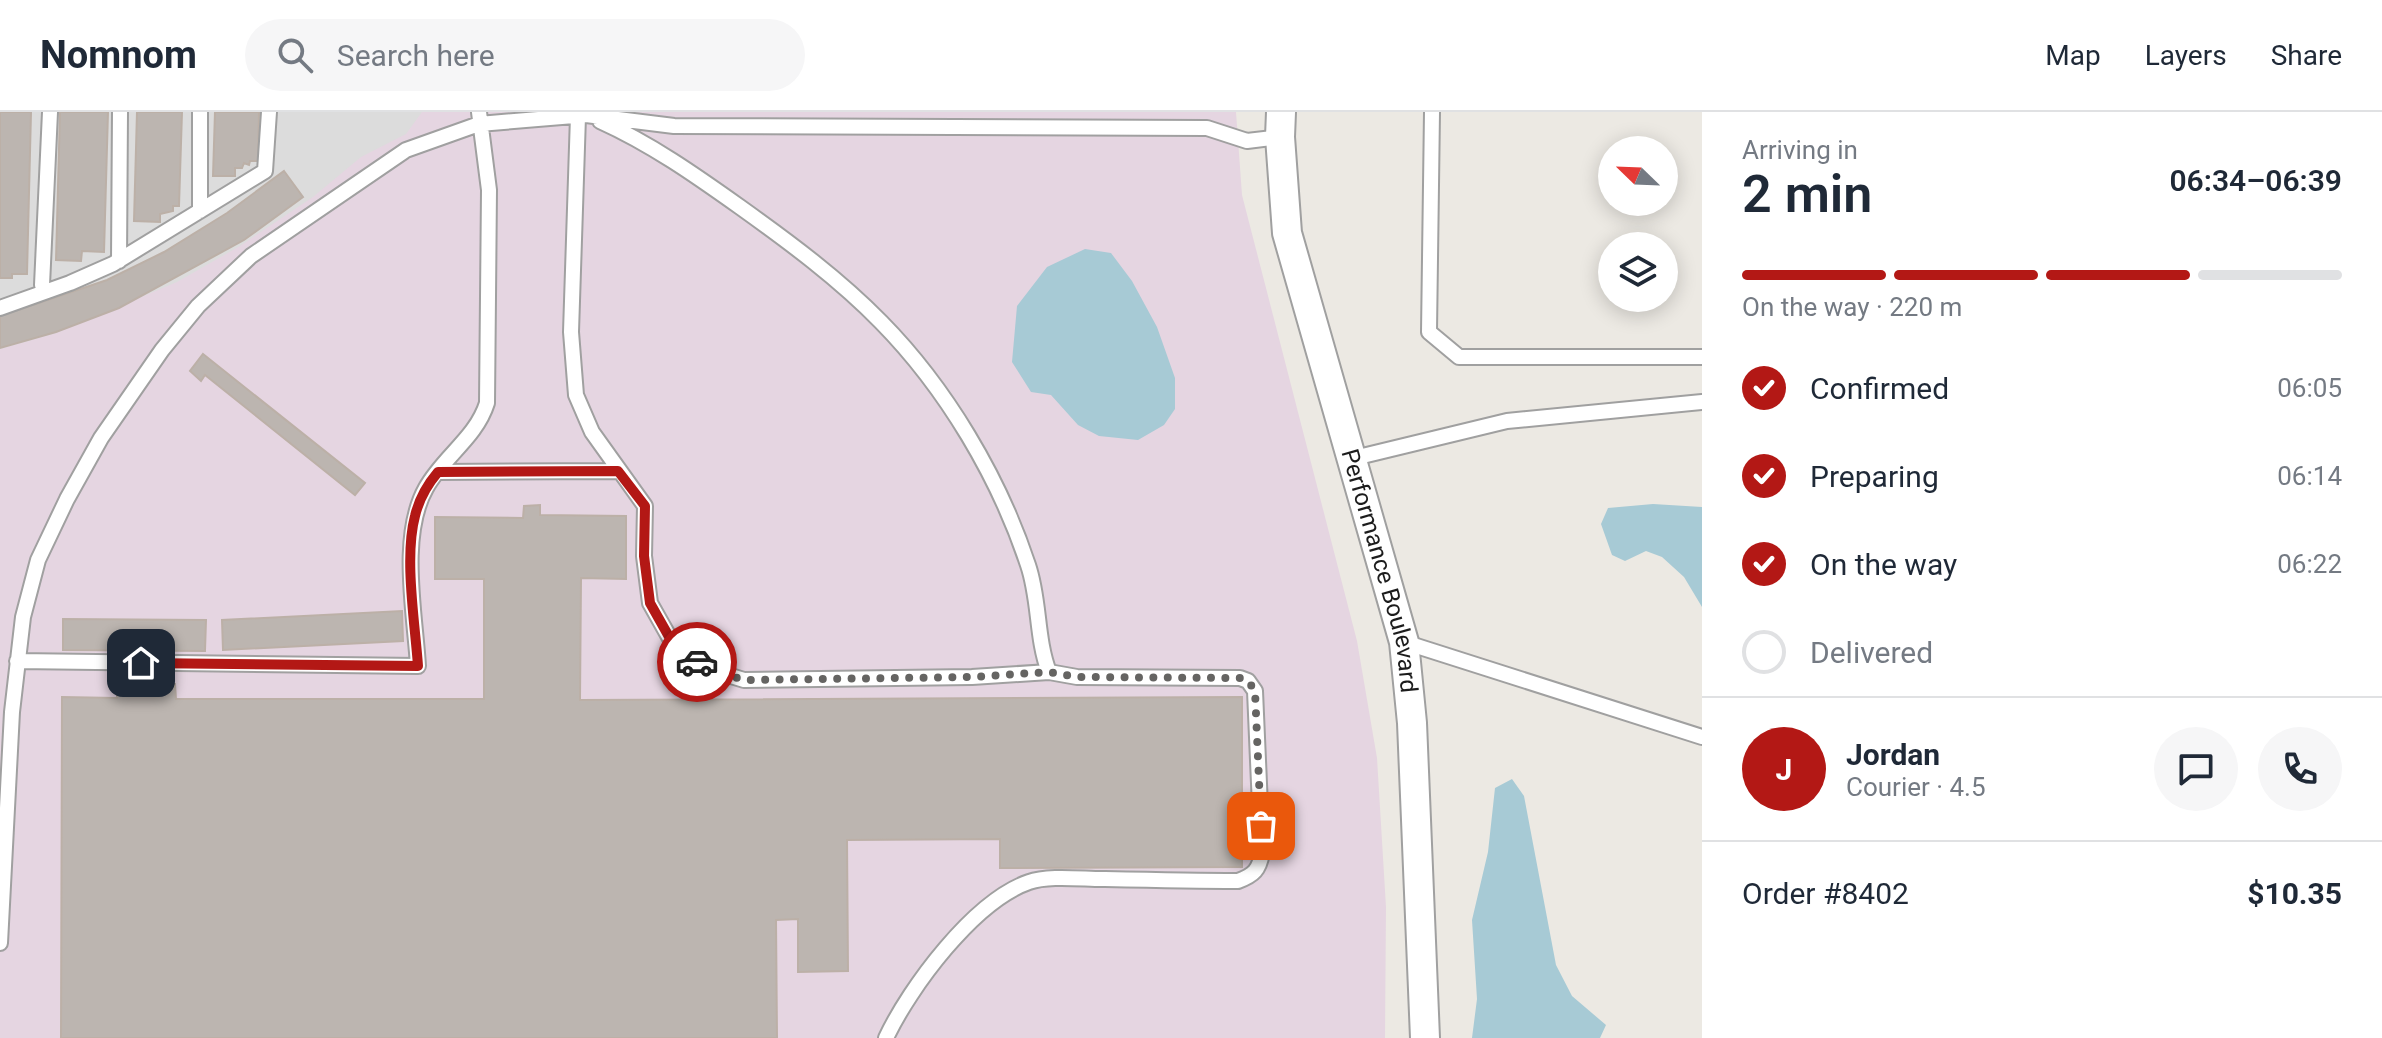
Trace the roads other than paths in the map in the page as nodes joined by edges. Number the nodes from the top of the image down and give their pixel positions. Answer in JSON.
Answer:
{"nodes":[{"id":1,"x":50,"y":112,"type":"edge"},
{"id":2,"x":120,"y":112,"type":"edge"},
{"id":3,"x":200,"y":112,"type":"edge"},
{"id":4,"x":269,"y":112,"type":"edge"},
{"id":5,"x":1432,"y":112,"type":"edge"},
{"id":6,"x":583,"y":114,"type":"edge"},
{"id":7,"x":479,"y":118,"type":"edge"},
{"id":8,"x":1280,"y":124,"type":"edge"},
{"id":9,"x":200,"y":211,"type":"junction"},
{"id":10,"x":119,"y":261,"type":"junction"},
{"id":11,"x":46,"y":291,"type":"junction"},
{"id":12,"x":0,"y":308,"type":"edge"},
{"id":13,"x":1702,"y":357,"type":"edge"},
{"id":14,"x":1702,"y":402,"type":"edge"},
{"id":15,"x":1350,"y":459,"type":"junction"},
{"id":16,"x":618,"y":471,"type":"junction"},
{"id":17,"x":438,"y":472,"type":"junction"},
{"id":18,"x":1404,"y":642,"type":"junction"},
{"id":19,"x":17,"y":661,"type":"junction"},
{"id":20,"x":1049,"y":672,"type":"junction"},
{"id":21,"x":1702,"y":737,"type":"edge"},
{"id":22,"x":0,"y":943,"type":"edge"},
{"id":23,"x":886,"y":1038,"type":"edge"},
{"id":24,"x":1425,"y":1038,"type":"edge"}],
"edges":[{"from":1,"to":11,"type":"lane"},
{"from":2,"to":10,"type":"lane"},
{"from":3,"to":9,"type":"lane"},
{"from":4,"to":9,"type":"lane"},
{"from":5,"to":13,"type":"lane"},
{"from":6,"to":7,"type":"lane"},
{"from":6,"to":8,"type":"lane"},
{"from":6,"to":16,"type":"lane"},
{"from":6,"to":20,"type":"lane"},
{"from":7,"to":17,"type":"lane"},
{"from":7,"to":19,"type":"lane"},
{"from":8,"to":15,"type":"street","name":"Performance Boulevard"},
{"from":9,"to":10,"type":"lane"},
{"from":10,"to":11,"type":"lane"},
{"from":11,"to":12,"type":"lane"},
{"from":14,"to":15,"type":"lane"},
{"from":15,"to":18,"type":"street","name":"Performance Boulevard"},
{"from":16,"to":17,"type":"lane"},
{"from":16,"to":20,"type":"lane"},
{"from":17,"to":19,"type":"lane"},
{"from":18,"to":21,"type":"lane"},
{"from":18,"to":24,"type":"street","name":"Performance Boulevard"},
{"from":19,"to":22,"type":"lane"},
{"from":20,"to":23,"type":"lane"}]}
